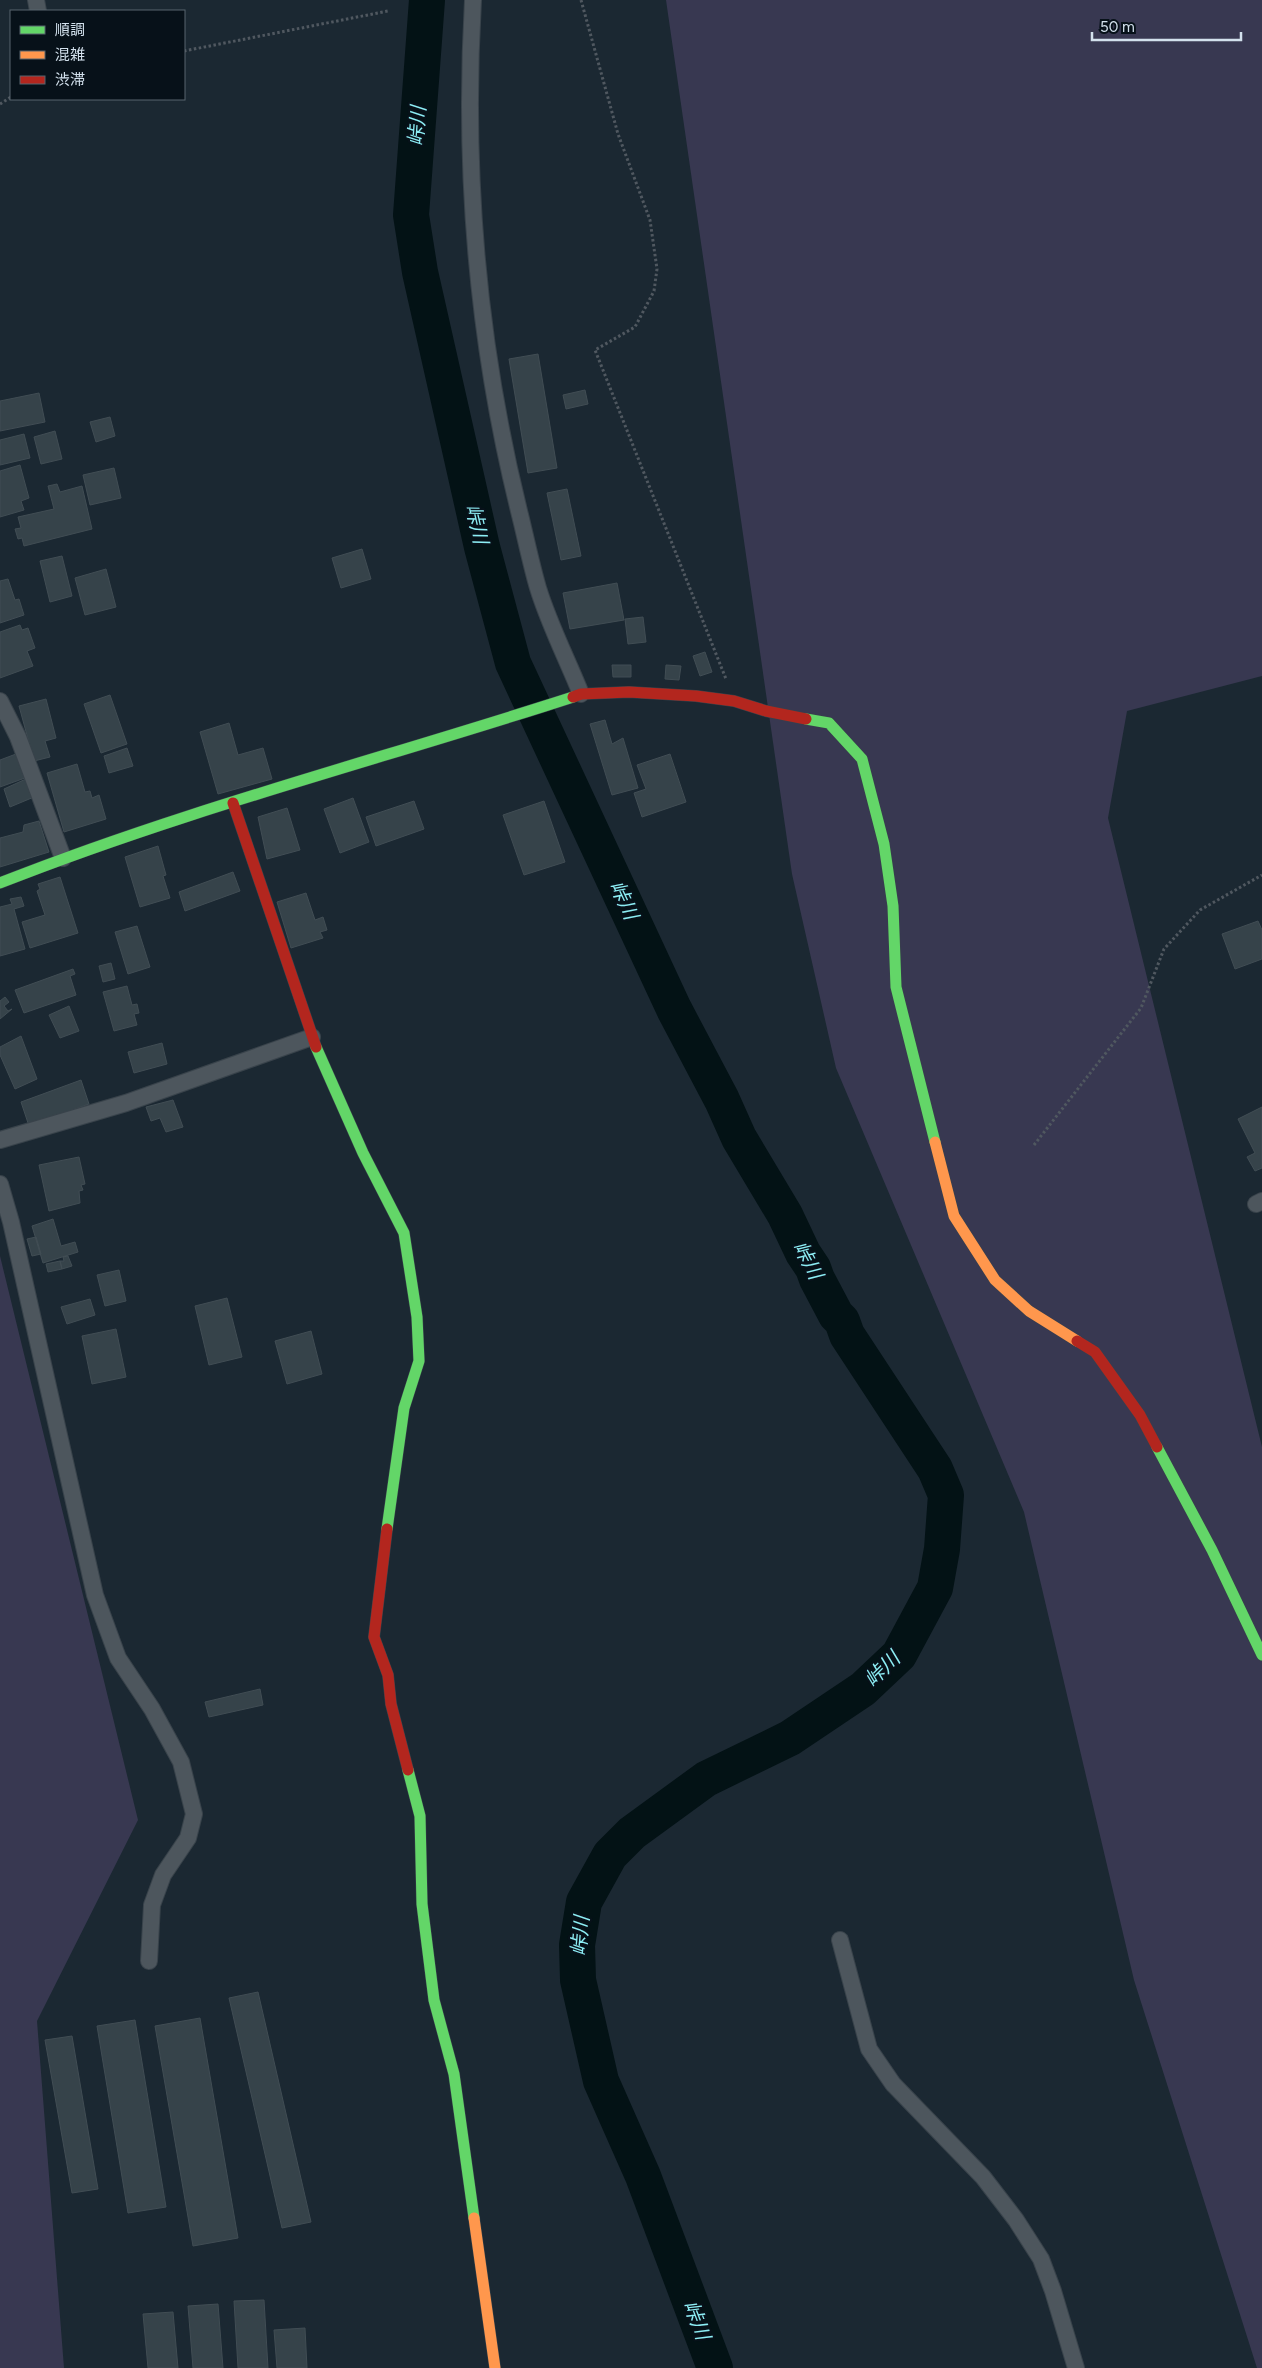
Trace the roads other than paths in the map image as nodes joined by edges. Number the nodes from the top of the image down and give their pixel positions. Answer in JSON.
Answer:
{"nodes":[{"id":1,"x":473,"y":0,"type":"edge"},
{"id":2,"x":580,"y":694,"type":"junction"},
{"id":3,"x":0,"y":701,"type":"edge"},
{"id":4,"x":233,"y":803,"type":"junction"},
{"id":5,"x":63,"y":858,"type":"junction"},
{"id":6,"x":0,"y":883,"type":"edge"},
{"id":7,"x":312,"y":1037,"type":"junction"},
{"id":8,"x":0,"y":1140,"type":"edge"},
{"id":9,"x":0,"y":1184,"type":"edge"},
{"id":10,"x":1262,"y":1654,"type":"edge"},
{"id":11,"x":840,"y":1940,"type":"dead end"},
{"id":12,"x":149,"y":1961,"type":"dead end"},
{"id":13,"x":495,"y":2368,"type":"edge"},
{"id":14,"x":1076,"y":2368,"type":"edge"}],
"edges":[{"from":1,"to":2,"type":"street"},
{"from":2,"to":4,"type":"street"},
{"from":2,"to":10,"type":"street"},
{"from":3,"to":5,"type":"street"},
{"from":4,"to":5,"type":"street"},
{"from":4,"to":7,"type":"street"},
{"from":5,"to":6,"type":"street"},
{"from":7,"to":8,"type":"street"},
{"from":7,"to":13,"type":"street"},
{"from":9,"to":12,"type":"street"},
{"from":11,"to":14,"type":"street"}]}
